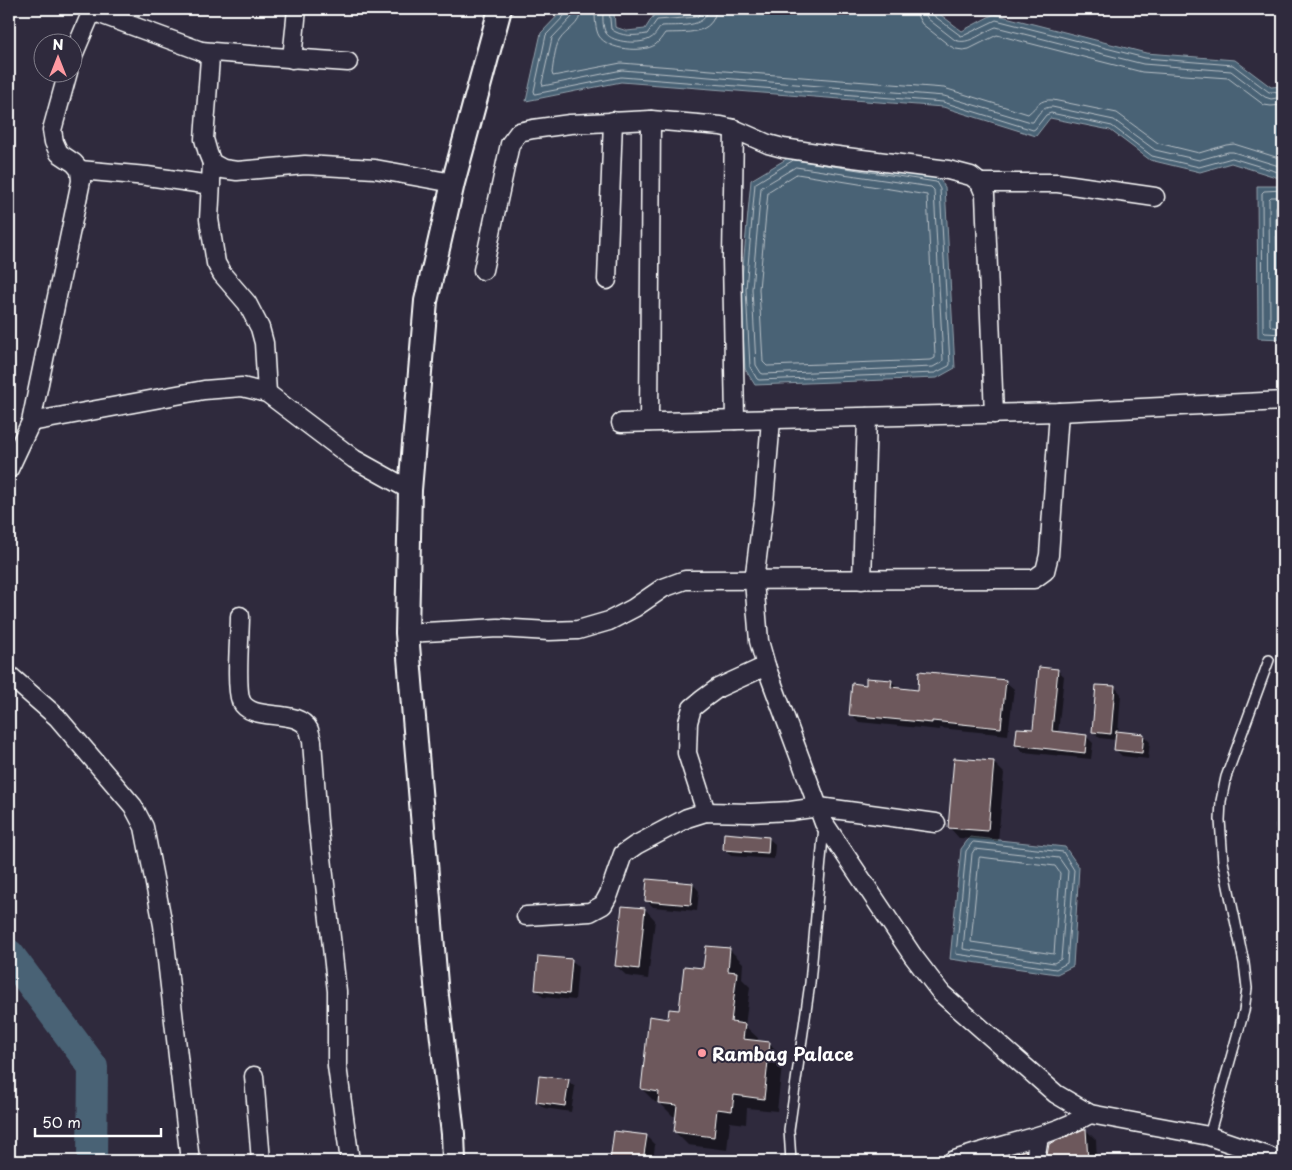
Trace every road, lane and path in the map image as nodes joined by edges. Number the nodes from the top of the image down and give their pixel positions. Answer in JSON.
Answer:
{"nodes":[{"id":1,"x":298,"y":9,"type":"edge"},
{"id":2,"x":500,"y":9,"type":"edge"},
{"id":3,"x":90,"y":10,"type":"edge"},
{"id":4,"x":82,"y":32,"type":"edge"},
{"id":5,"x":202,"y":51,"type":"junction"},
{"id":6,"x":292,"y":58,"type":"junction"},
{"id":7,"x":348,"y":62,"type":"dead end"},
{"id":8,"x":65,"y":82,"type":"edge"},
{"id":9,"x":651,"y":120,"type":"junction"},
{"id":10,"x":613,"y":121,"type":"junction"},
{"id":11,"x":734,"y":129,"type":"junction"},
{"id":12,"x":212,"y":163,"type":"junction"},
{"id":13,"x":80,"y":170,"type":"junction"},
{"id":14,"x":453,"y":183,"type":"junction"},
{"id":15,"x":980,"y":183,"type":"junction"},
{"id":16,"x":211,"y":185,"type":"junction"},
{"id":17,"x":1155,"y":197,"type":"dead end"},
{"id":18,"x":483,"y":270,"type":"dead end"},
{"id":19,"x":607,"y":280,"type":"dead end"},
{"id":20,"x":267,"y":393,"type":"junction"},
{"id":21,"x":1283,"y":401,"type":"edge"},
{"id":22,"x":1059,"y":412,"type":"junction"},
{"id":23,"x":994,"y":414,"type":"junction"},
{"id":24,"x":867,"y":417,"type":"junction"},
{"id":25,"x":736,"y":420,"type":"junction"},
{"id":26,"x":772,"y":420,"type":"junction"},
{"id":27,"x":31,"y":422,"type":"junction"},
{"id":28,"x":649,"y":422,"type":"junction"},
{"id":29,"x":622,"y":423,"type":"dead end"},
{"id":30,"x":9,"y":469,"type":"edge"},
{"id":31,"x":410,"y":490,"type":"junction"},
{"id":32,"x":862,"y":580,"type":"junction"},
{"id":33,"x":754,"y":581,"type":"junction"},
{"id":34,"x":240,"y":616,"type":"dead end"},
{"id":35,"x":407,"y":633,"type":"junction"},
{"id":36,"x":1269,"y":660,"type":"dead end"},
{"id":37,"x":766,"y":666,"type":"junction"},
{"id":38,"x":9,"y":675,"type":"edge"},
{"id":39,"x":706,"y":812,"type":"junction"},
{"id":40,"x":822,"y":815,"type":"junction"},
{"id":41,"x":936,"y":823,"type":"dead end"},
{"id":42,"x":526,"y":916,"type":"dead end"},
{"id":43,"x":254,"y":1076,"type":"dead end"},
{"id":44,"x":1090,"y":1114,"type":"junction"},
{"id":45,"x":1039,"y":1136,"type":"junction"},
{"id":46,"x":1209,"y":1136,"type":"junction"},
{"id":47,"x":1271,"y":1160,"type":"edge"},
{"id":48,"x":190,"y":1161,"type":"edge"},
{"id":49,"x":261,"y":1161,"type":"edge"},
{"id":50,"x":350,"y":1161,"type":"edge"},
{"id":51,"x":454,"y":1161,"type":"edge"},
{"id":52,"x":791,"y":1161,"type":"edge"},
{"id":53,"x":952,"y":1161,"type":"edge"},
{"id":54,"x":1035,"y":1161,"type":"edge"}],
"edges":[{"from":1,"to":6,"type":"street"},
{"from":2,"to":14,"type":"street"},
{"from":3,"to":4,"type":"street"},
{"from":3,"to":5,"type":"street"},
{"from":5,"to":6,"type":"street"},
{"from":5,"to":12,"type":"street"},
{"from":6,"to":7,"type":"street"},
{"from":8,"to":13,"type":"street"},
{"from":9,"to":10,"type":"street"},
{"from":9,"to":11,"type":"street"},
{"from":9,"to":28,"type":"street"},
{"from":10,"to":18,"type":"street"},
{"from":10,"to":19,"type":"street"},
{"from":11,"to":15,"type":"street"},
{"from":11,"to":25,"type":"street"},
{"from":12,"to":14,"type":"street"},
{"from":12,"to":16,"type":"street"},
{"from":13,"to":16,"type":"street"},
{"from":13,"to":27,"type":"street"},
{"from":14,"to":31,"type":"street"},
{"from":15,"to":17,"type":"street"},
{"from":15,"to":23,"type":"street"},
{"from":16,"to":20,"type":"street"},
{"from":20,"to":27,"type":"street"},
{"from":20,"to":31,"type":"street"},
{"from":21,"to":22,"type":"street"},
{"from":22,"to":23,"type":"street"},
{"from":22,"to":32,"type":"street"},
{"from":23,"to":24,"type":"street"},
{"from":24,"to":26,"type":"street"},
{"from":24,"to":32,"type":"street"},
{"from":25,"to":26,"type":"street"},
{"from":25,"to":28,"type":"street"},
{"from":26,"to":33,"type":"street"},
{"from":27,"to":30,"type":"street"},
{"from":28,"to":29,"type":"street"},
{"from":31,"to":35,"type":"street"},
{"from":32,"to":33,"type":"street"},
{"from":33,"to":35,"type":"street"},
{"from":33,"to":37,"type":"street"},
{"from":34,"to":50,"type":"street"},
{"from":35,"to":51,"type":"street"},
{"from":36,"to":46,"type":"lane"},
{"from":37,"to":39,"type":"street"},
{"from":37,"to":40,"type":"street"},
{"from":38,"to":48,"type":"street"},
{"from":39,"to":40,"type":"street"},
{"from":39,"to":42,"type":"street"},
{"from":40,"to":41,"type":"street"},
{"from":40,"to":44,"type":"street"},
{"from":40,"to":52,"type":"lane"},
{"from":43,"to":49,"type":"street"},
{"from":44,"to":45,"type":"street"},
{"from":44,"to":46,"type":"street"},
{"from":45,"to":53,"type":"street"},
{"from":45,"to":54,"type":"street"},
{"from":46,"to":47,"type":"street"}]}
